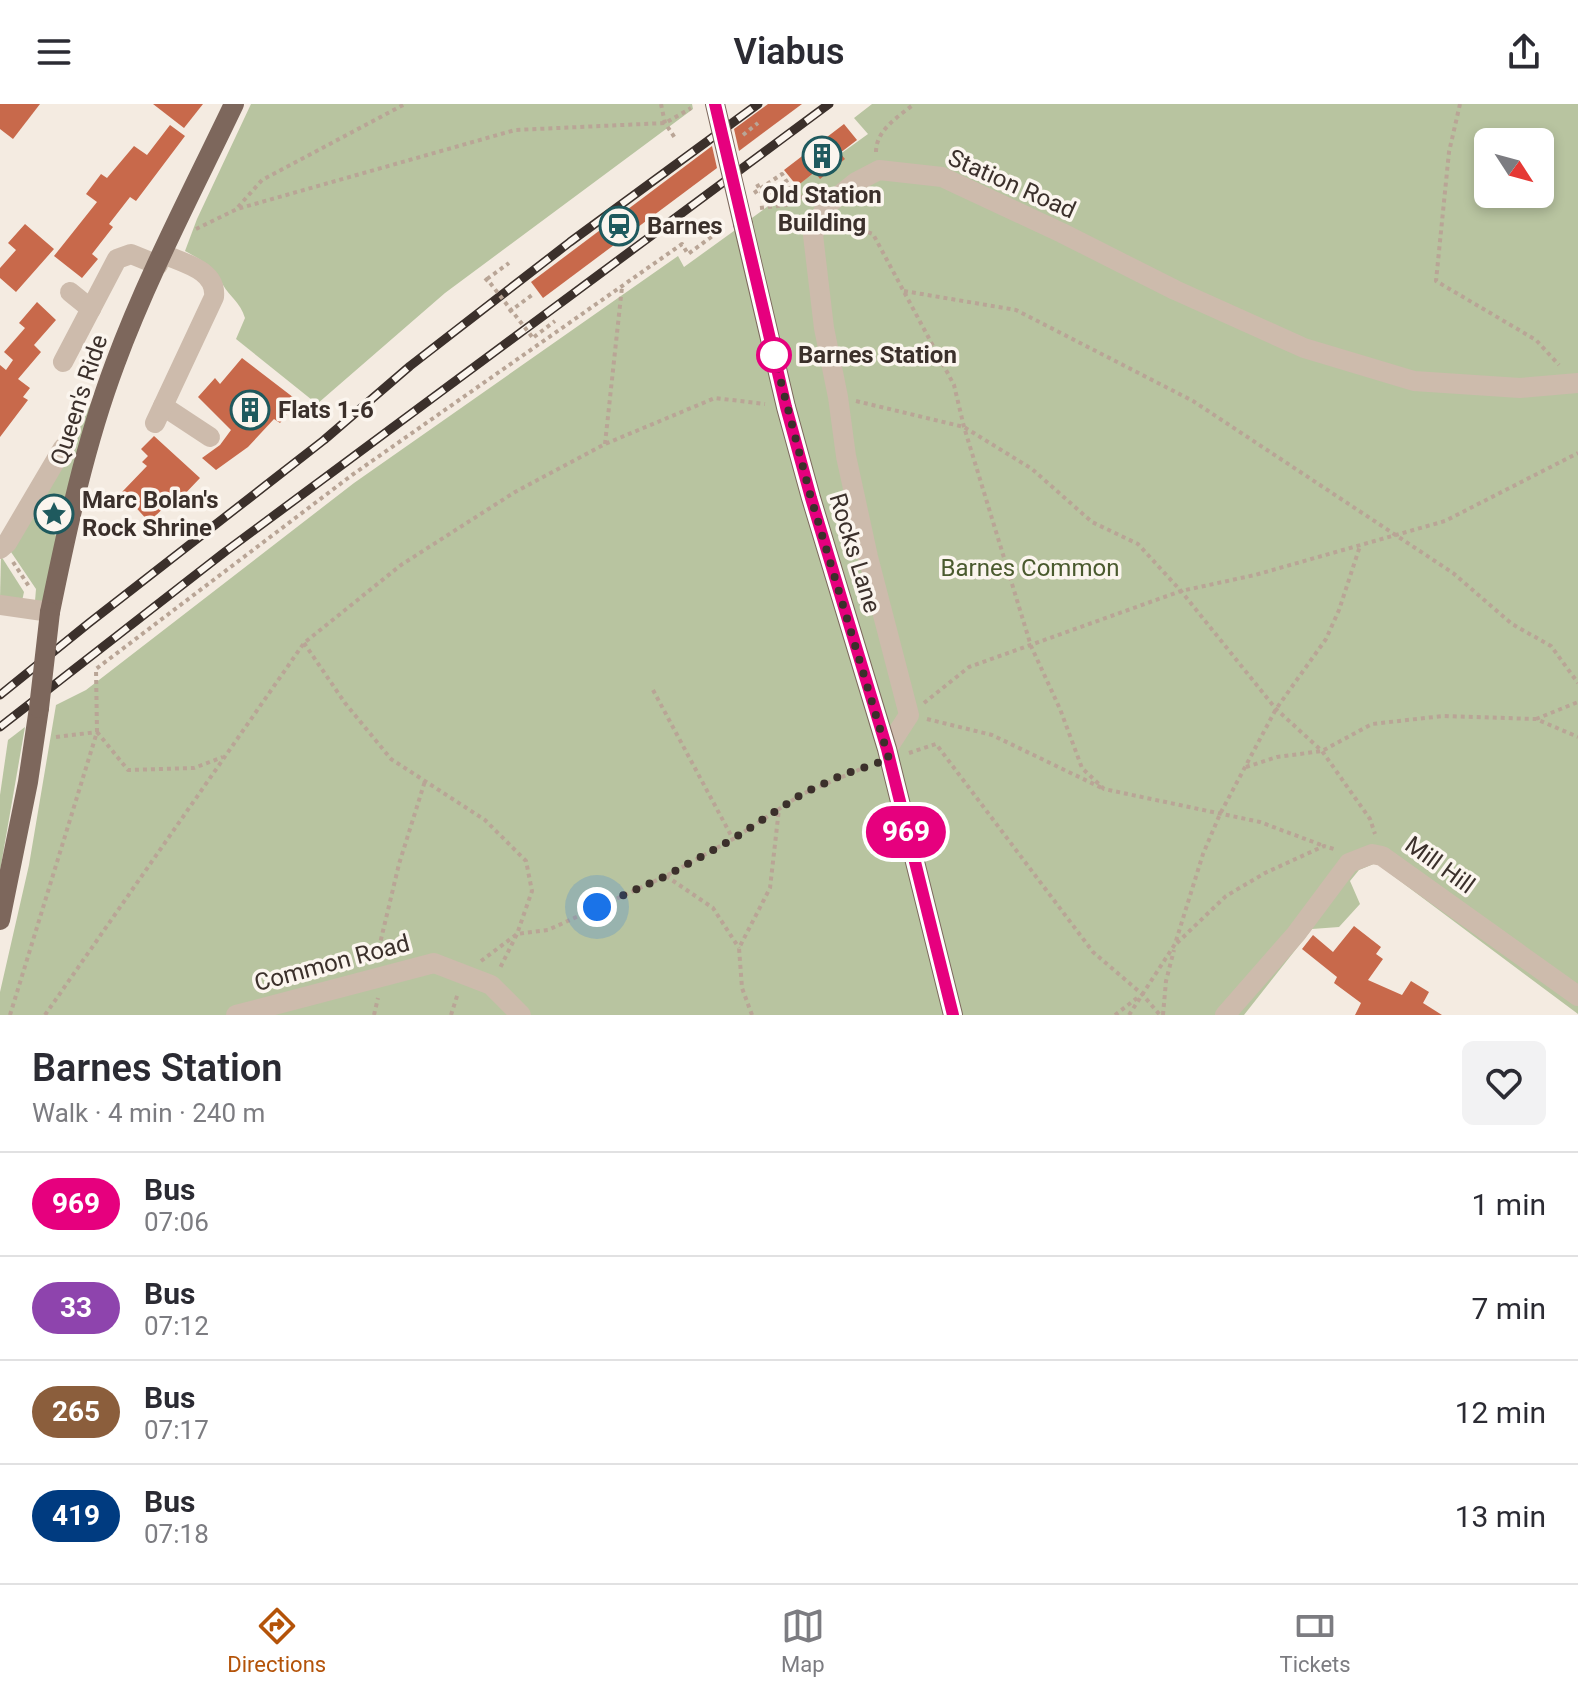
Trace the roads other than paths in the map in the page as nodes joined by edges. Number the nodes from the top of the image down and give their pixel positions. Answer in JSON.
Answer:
{"nodes":[{"id":1,"x":234,"y":104,"type":"edge"},
{"id":2,"x":715,"y":104,"type":"edge"},
{"id":3,"x":163,"y":254,"type":"junction"},
{"id":4,"x":70,"y":292,"type":"dead end"},
{"id":5,"x":91,"y":309,"type":"junction"},
{"id":6,"x":63,"y":362,"type":"dead end"},
{"id":7,"x":1574,"y":375,"type":"edge"},
{"id":8,"x":210,"y":437,"type":"dead end"},
{"id":9,"x":63,"y":448,"type":"dead end"},
{"id":10,"x":1,"y":548,"type":"edge"},
{"id":11,"x":0,"y":605,"type":"edge"},
{"id":12,"x":50,"y":612,"type":"junction"},
{"id":13,"x":888,"y":754,"type":"junction"},
{"id":14,"x":0,"y":920,"type":"edge"},
{"id":15,"x":1578,"y":996,"type":"edge"},
{"id":16,"x":236,"y":1015,"type":"edge"},
{"id":17,"x":521,"y":1015,"type":"edge"},
{"id":18,"x":953,"y":1015,"type":"edge"},
{"id":19,"x":1225,"y":1015,"type":"edge"}],
"edges":[{"from":1,"to":3,"type":"main road","name":"Queen's Ride"},
{"from":2,"to":13,"type":"main road","name":"Rocks Lane","bridge":true},
{"from":3,"to":5,"type":"street"},
{"from":3,"to":8,"type":"street"},
{"from":3,"to":12,"type":"main road","name":"Queen's Ride"},
{"from":4,"to":5,"type":"street"},
{"from":5,"to":6,"type":"street"},
{"from":7,"to":13,"type":"street","name":"Station Road"},
{"from":9,"to":10,"type":"street"},
{"from":11,"to":12,"type":"street"},
{"from":12,"to":14,"type":"main road","name":"Queen's Ride","bridge":true},
{"from":13,"to":18,"type":"main road","name":"Rocks Lane"},
{"from":15,"to":19,"type":"street","name":"Mill Hill"},
{"from":16,"to":17,"type":"street","name":"Common Road"}]}
